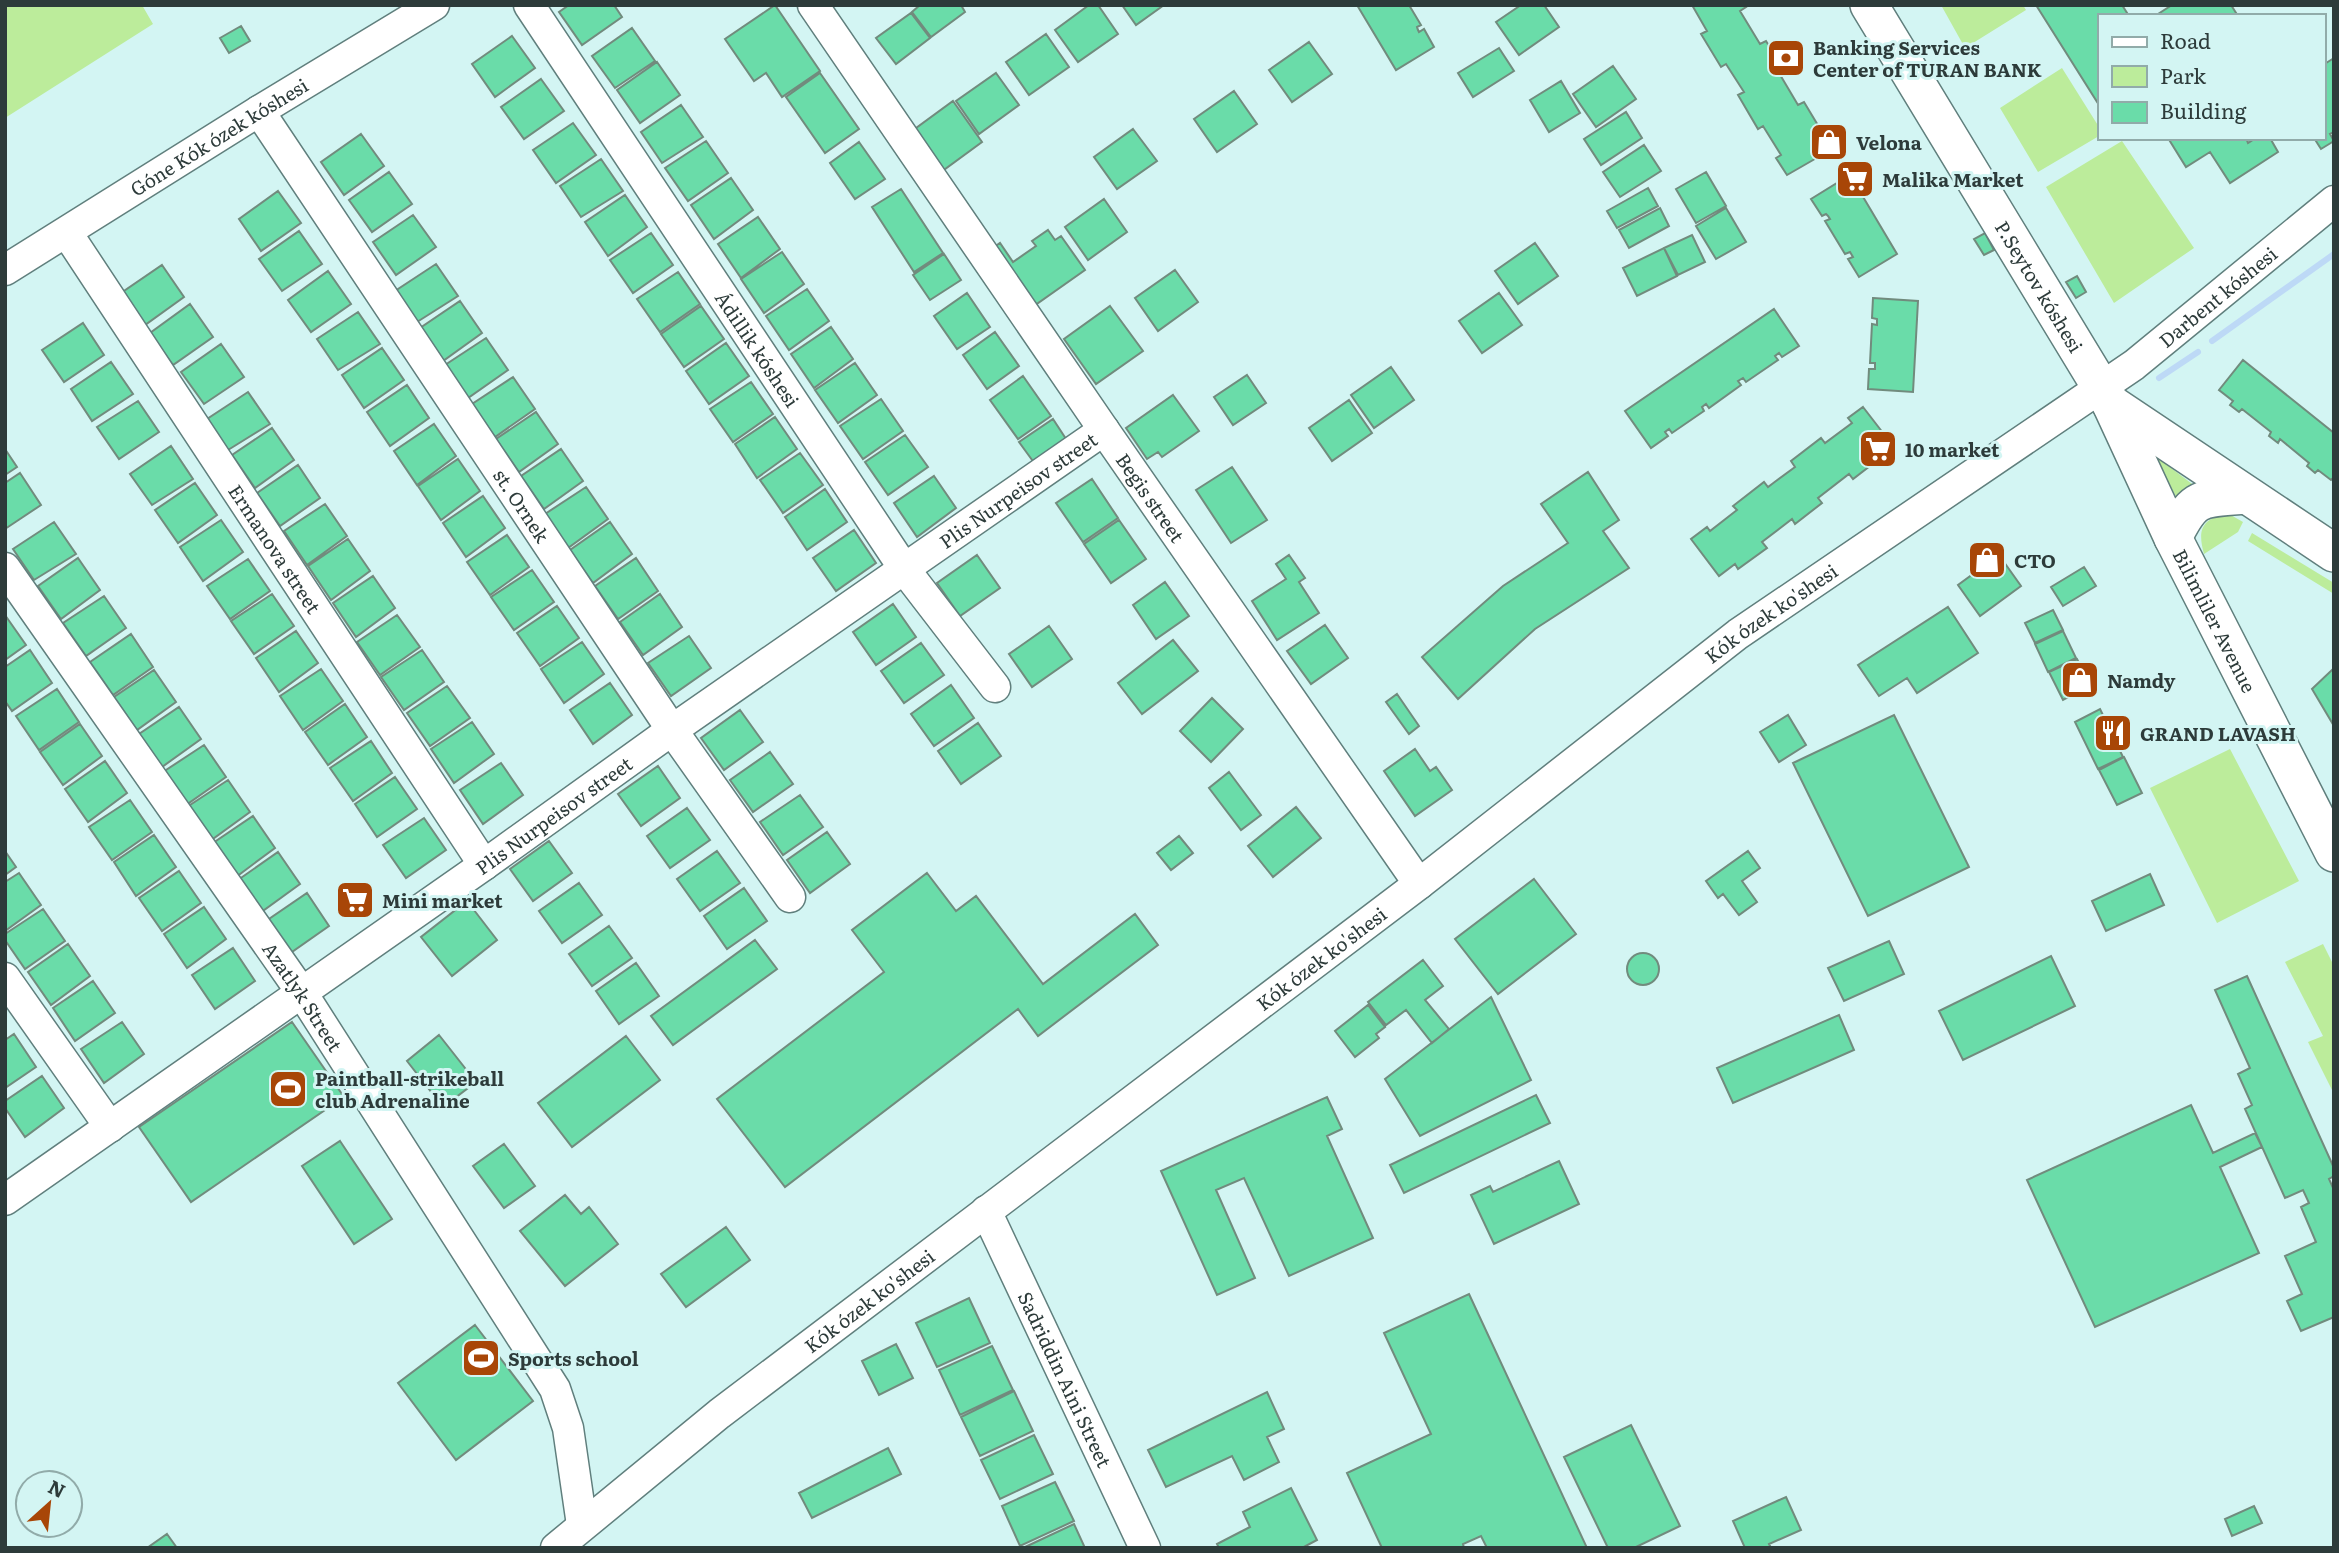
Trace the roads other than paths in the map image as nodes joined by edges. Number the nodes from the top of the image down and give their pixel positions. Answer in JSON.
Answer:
{"nodes":[{"id":1,"x":434,"y":5,"type":"edge"},
{"id":2,"x":529,"y":5,"type":"edge"},
{"id":3,"x":813,"y":5,"type":"edge"},
{"id":4,"x":1869,"y":5,"type":"edge"},
{"id":5,"x":259,"y":111,"type":"junction"},
{"id":6,"x":2334,"y":201,"type":"edge"},
{"id":7,"x":66,"y":233,"type":"junction"},
{"id":8,"x":5,"y":270,"type":"edge"},
{"id":9,"x":2105,"y":396,"type":"junction"},
{"id":10,"x":1104,"y":430,"type":"junction"},
{"id":11,"x":2245,"y":495,"type":"junction"},
{"id":12,"x":2173,"y":538,"type":"junction"},
{"id":13,"x":2334,"y":553,"type":"edge"},
{"id":14,"x":5,"y":568,"type":"edge"},
{"id":15,"x":905,"y":570,"type":"junction"},
{"id":16,"x":995,"y":687,"type":"dead end"},
{"id":17,"x":672,"y":730,"type":"junction"},
{"id":18,"x":2334,"y":853,"type":"edge"},
{"id":19,"x":484,"y":865,"type":"junction"},
{"id":20,"x":1419,"y":884,"type":"junction"},
{"id":21,"x":790,"y":897,"type":"dead end"},
{"id":22,"x":5,"y":978,"type":"edge"},
{"id":23,"x":302,"y":993,"type":"junction"},
{"id":24,"x":110,"y":1128,"type":"junction"},
{"id":25,"x":5,"y":1200,"type":"edge"},
{"id":26,"x":986,"y":1211,"type":"junction"},
{"id":27,"x":582,"y":1525,"type":"junction"},
{"id":28,"x":556,"y":1548,"type":"edge"},
{"id":29,"x":1145,"y":1548,"type":"edge"}],
"edges":[{"from":1,"to":5,"type":"street","name":"Góne Kók ózek kóshesi"},
{"from":2,"to":15,"type":"street","name":"Ádillik kóshesi"},
{"from":3,"to":10,"type":"street","name":"Begis street"},
{"from":4,"to":9,"type":"main road","name":"P.Seytov kóshesi"},
{"from":5,"to":7,"type":"street","name":"Góne Kók ózek kóshesi"},
{"from":5,"to":17,"type":"street","name":"st. Ornek"},
{"from":6,"to":9,"type":"street","name":"Darbent kóshesi"},
{"from":7,"to":8,"type":"street","name":"Góne Kók ózek kóshesi"},
{"from":7,"to":19,"type":"street","name":"Ermanova street"},
{"from":9,"to":11,"type":"main road"},
{"from":9,"to":12,"type":"main road","name":"Bilimliler Avenue"},
{"from":9,"to":20,"type":"street","name":"Kók ózek ko'shesi"},
{"from":10,"to":15,"type":"street","name":"Plis Nurpeisov street"},
{"from":10,"to":20,"type":"street","name":"Begis street"},
{"from":11,"to":12,"type":"main road"},
{"from":11,"to":13,"type":"main road"},
{"from":12,"to":18,"type":"main road","name":"Bilimliler Avenue"},
{"from":14,"to":23,"type":"street","name":"Azatlyk Street"},
{"from":15,"to":16,"type":"street","name":"Ádillik kóshesi"},
{"from":15,"to":17,"type":"street","name":"Plis Nurpeisov street"},
{"from":17,"to":19,"type":"street","name":"Plis Nurpeisov street"},
{"from":17,"to":21,"type":"street","name":"st. Ornek"},
{"from":19,"to":23,"type":"street","name":"Plis Nurpeisov street"},
{"from":20,"to":26,"type":"street","name":"Kók ózek ko'shesi"},
{"from":22,"to":24,"type":"street"},
{"from":23,"to":24,"type":"street","name":"Plis Nurpeisov street"},
{"from":23,"to":27,"type":"street","name":"Azatlyk Street"},
{"from":24,"to":25,"type":"street","name":"Plis Nurpeisov street"},
{"from":26,"to":27,"type":"street","name":"Kók ózek ko'shesi"},
{"from":26,"to":29,"type":"street","name":"Sadriddin Aini Street"},
{"from":27,"to":28,"type":"street","name":"Kók ózek ko'shesi"}]}
